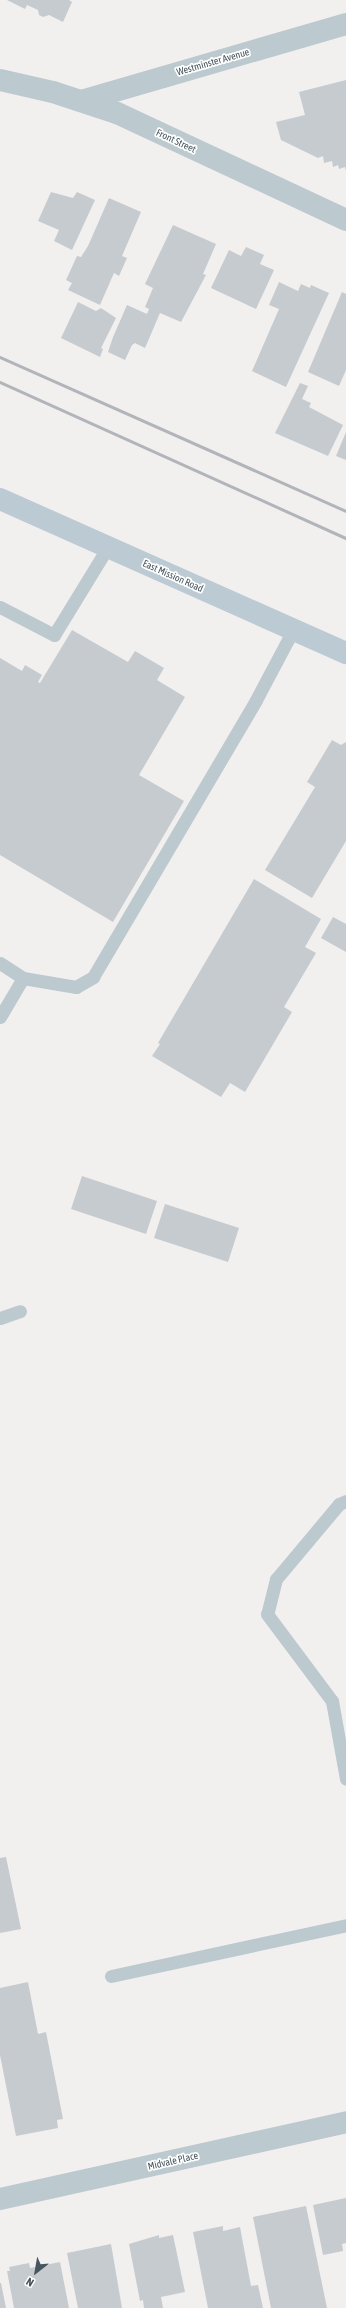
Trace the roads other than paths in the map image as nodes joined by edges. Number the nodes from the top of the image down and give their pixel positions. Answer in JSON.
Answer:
{"nodes":[{"id":1,"x":346,"y":24,"type":"edge"},
{"id":2,"x":0,"y":80,"type":"edge"},
{"id":3,"x":81,"y":101,"type":"junction"},
{"id":4,"x":346,"y":220,"type":"edge"},
{"id":5,"x":0,"y":499,"type":"edge"},
{"id":6,"x":108,"y":547,"type":"junction"},
{"id":7,"x":0,"y":607,"type":"edge"},
{"id":8,"x":293,"y":630,"type":"junction"},
{"id":9,"x":346,"y":653,"type":"edge"},
{"id":10,"x":0,"y":963,"type":"edge"},
{"id":11,"x":23,"y":978,"type":"junction"},
{"id":12,"x":0,"y":1017,"type":"edge"},
{"id":13,"x":20,"y":1311,"type":"dead end"},
{"id":14,"x":0,"y":1318,"type":"edge"},
{"id":15,"x":346,"y":1501,"type":"edge"},
{"id":16,"x":346,"y":1779,"type":"edge"},
{"id":17,"x":346,"y":1925,"type":"edge"},
{"id":18,"x":111,"y":1976,"type":"dead end"},
{"id":19,"x":346,"y":2122,"type":"edge"},
{"id":20,"x":0,"y":2199,"type":"edge"}],
"edges":[{"from":1,"to":3,"type":"street","name":"Westminster Avenue"},
{"from":2,"to":3,"type":"street","name":"Front Street"},
{"from":3,"to":4,"type":"street","name":"Front Street"},
{"from":5,"to":6,"type":"main road","name":"East Mission Road"},
{"from":6,"to":7,"type":"lane"},
{"from":6,"to":8,"type":"main road","name":"East Mission Road"},
{"from":8,"to":9,"type":"main road","name":"East Mission Road"},
{"from":8,"to":11,"type":"lane"},
{"from":10,"to":11,"type":"lane"},
{"from":11,"to":12,"type":"lane"},
{"from":13,"to":14,"type":"lane"},
{"from":15,"to":16,"type":"lane"},
{"from":17,"to":18,"type":"lane"},
{"from":19,"to":20,"type":"street","name":"Midvale Place"}]}
